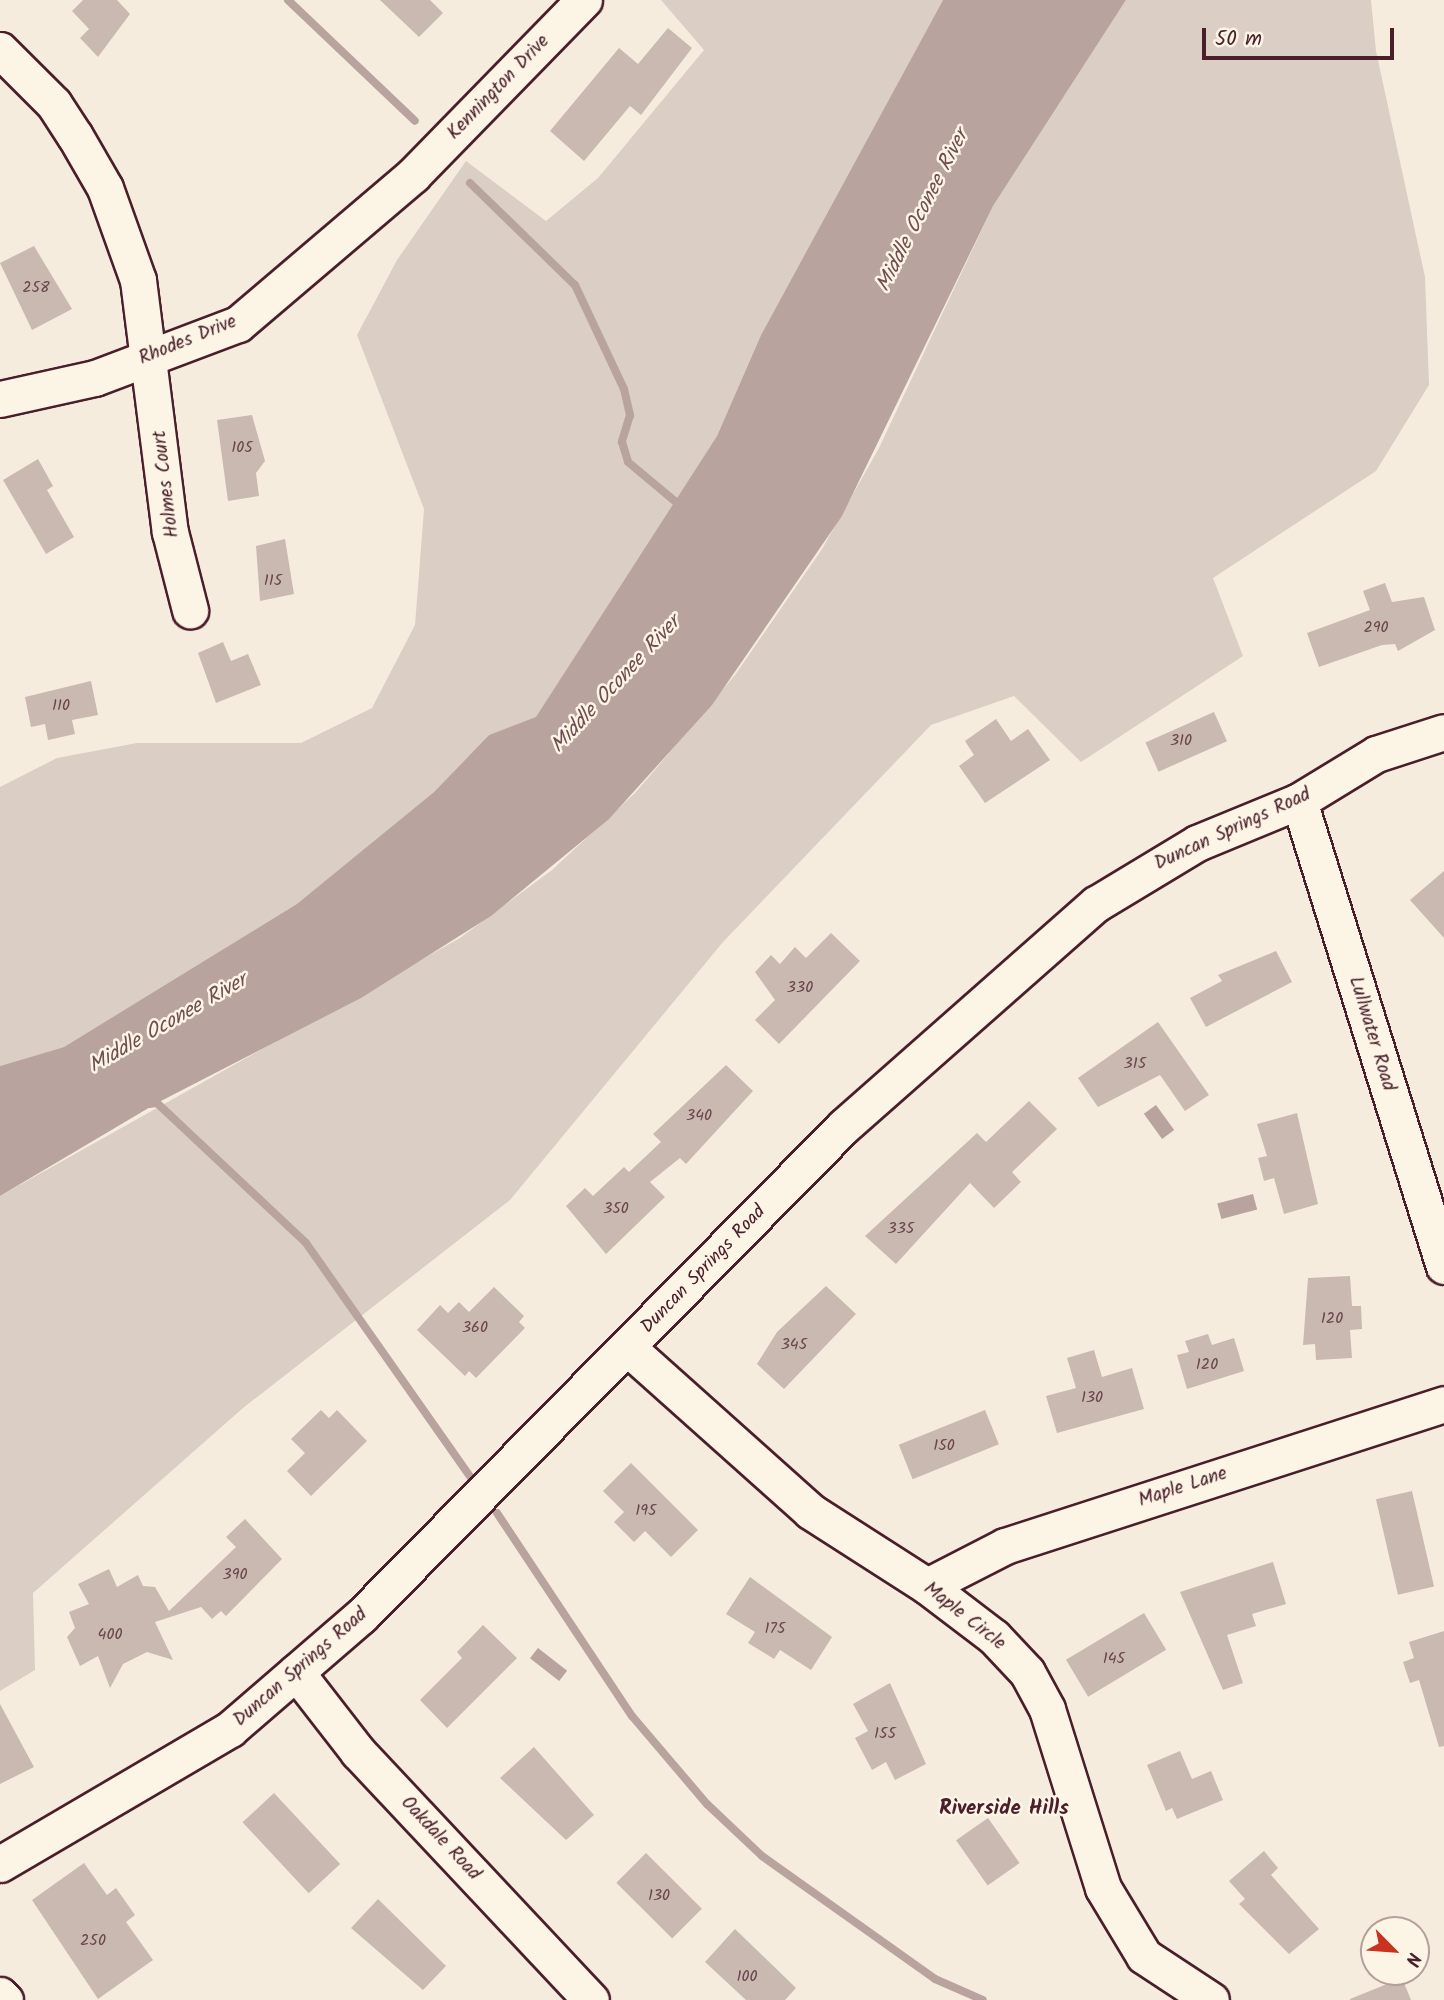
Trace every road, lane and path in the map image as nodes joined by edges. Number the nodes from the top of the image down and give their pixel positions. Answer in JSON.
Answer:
{"nodes":[{"id":1,"x":584,"y":0,"type":"edge"},
{"id":2,"x":0,"y":50,"type":"edge"},
{"id":3,"x":413,"y":175,"type":"joint"},
{"id":4,"x":149,"y":356,"type":"junction"},
{"id":5,"x":0,"y":400,"type":"edge"},
{"id":6,"x":190,"y":610,"type":"dead end"},
{"id":7,"x":1444,"y":732,"type":"edge"},
{"id":8,"x":1298,"y":801,"type":"junction"},
{"id":9,"x":1444,"y":1266,"type":"edge"},
{"id":10,"x":628,"y":1348,"type":"junction"},
{"id":11,"x":1444,"y":1404,"type":"edge"},
{"id":12,"x":927,"y":1586,"type":"junction"},
{"id":13,"x":296,"y":1672,"type":"junction"},
{"id":14,"x":0,"y":1864,"type":"edge"},
{"id":15,"x":0,"y":1995,"type":"edge"},
{"id":16,"x":5,"y":2000,"type":"edge"},
{"id":17,"x":591,"y":2000,"type":"edge"},
{"id":18,"x":1211,"y":2000,"type":"edge"}],
"edges":[{"from":1,"to":3,"type":"street","name":"Kennington Drive"},
{"from":2,"to":4,"type":"street","name":"Holmes Court"},
{"from":3,"to":4,"type":"street","name":"Rhodes Drive"},
{"from":4,"to":5,"type":"street","name":"Rhodes Drive"},
{"from":4,"to":6,"type":"street","name":"Holmes Court"},
{"from":7,"to":8,"type":"street","name":"Duncan Springs Road"},
{"from":8,"to":9,"type":"street","name":"Lullwater Road"},
{"from":8,"to":10,"type":"street","name":"Duncan Springs Road"},
{"from":10,"to":12,"type":"street","name":"Maple Circle"},
{"from":10,"to":13,"type":"street","name":"Duncan Springs Road"},
{"from":11,"to":12,"type":"street","name":"Maple Lane"},
{"from":12,"to":18,"type":"street","name":"Maple Circle"},
{"from":13,"to":14,"type":"street","name":"Duncan Springs Road"},
{"from":13,"to":17,"type":"street","name":"Oakdale Road"},
{"from":15,"to":16,"type":"street"}]}
